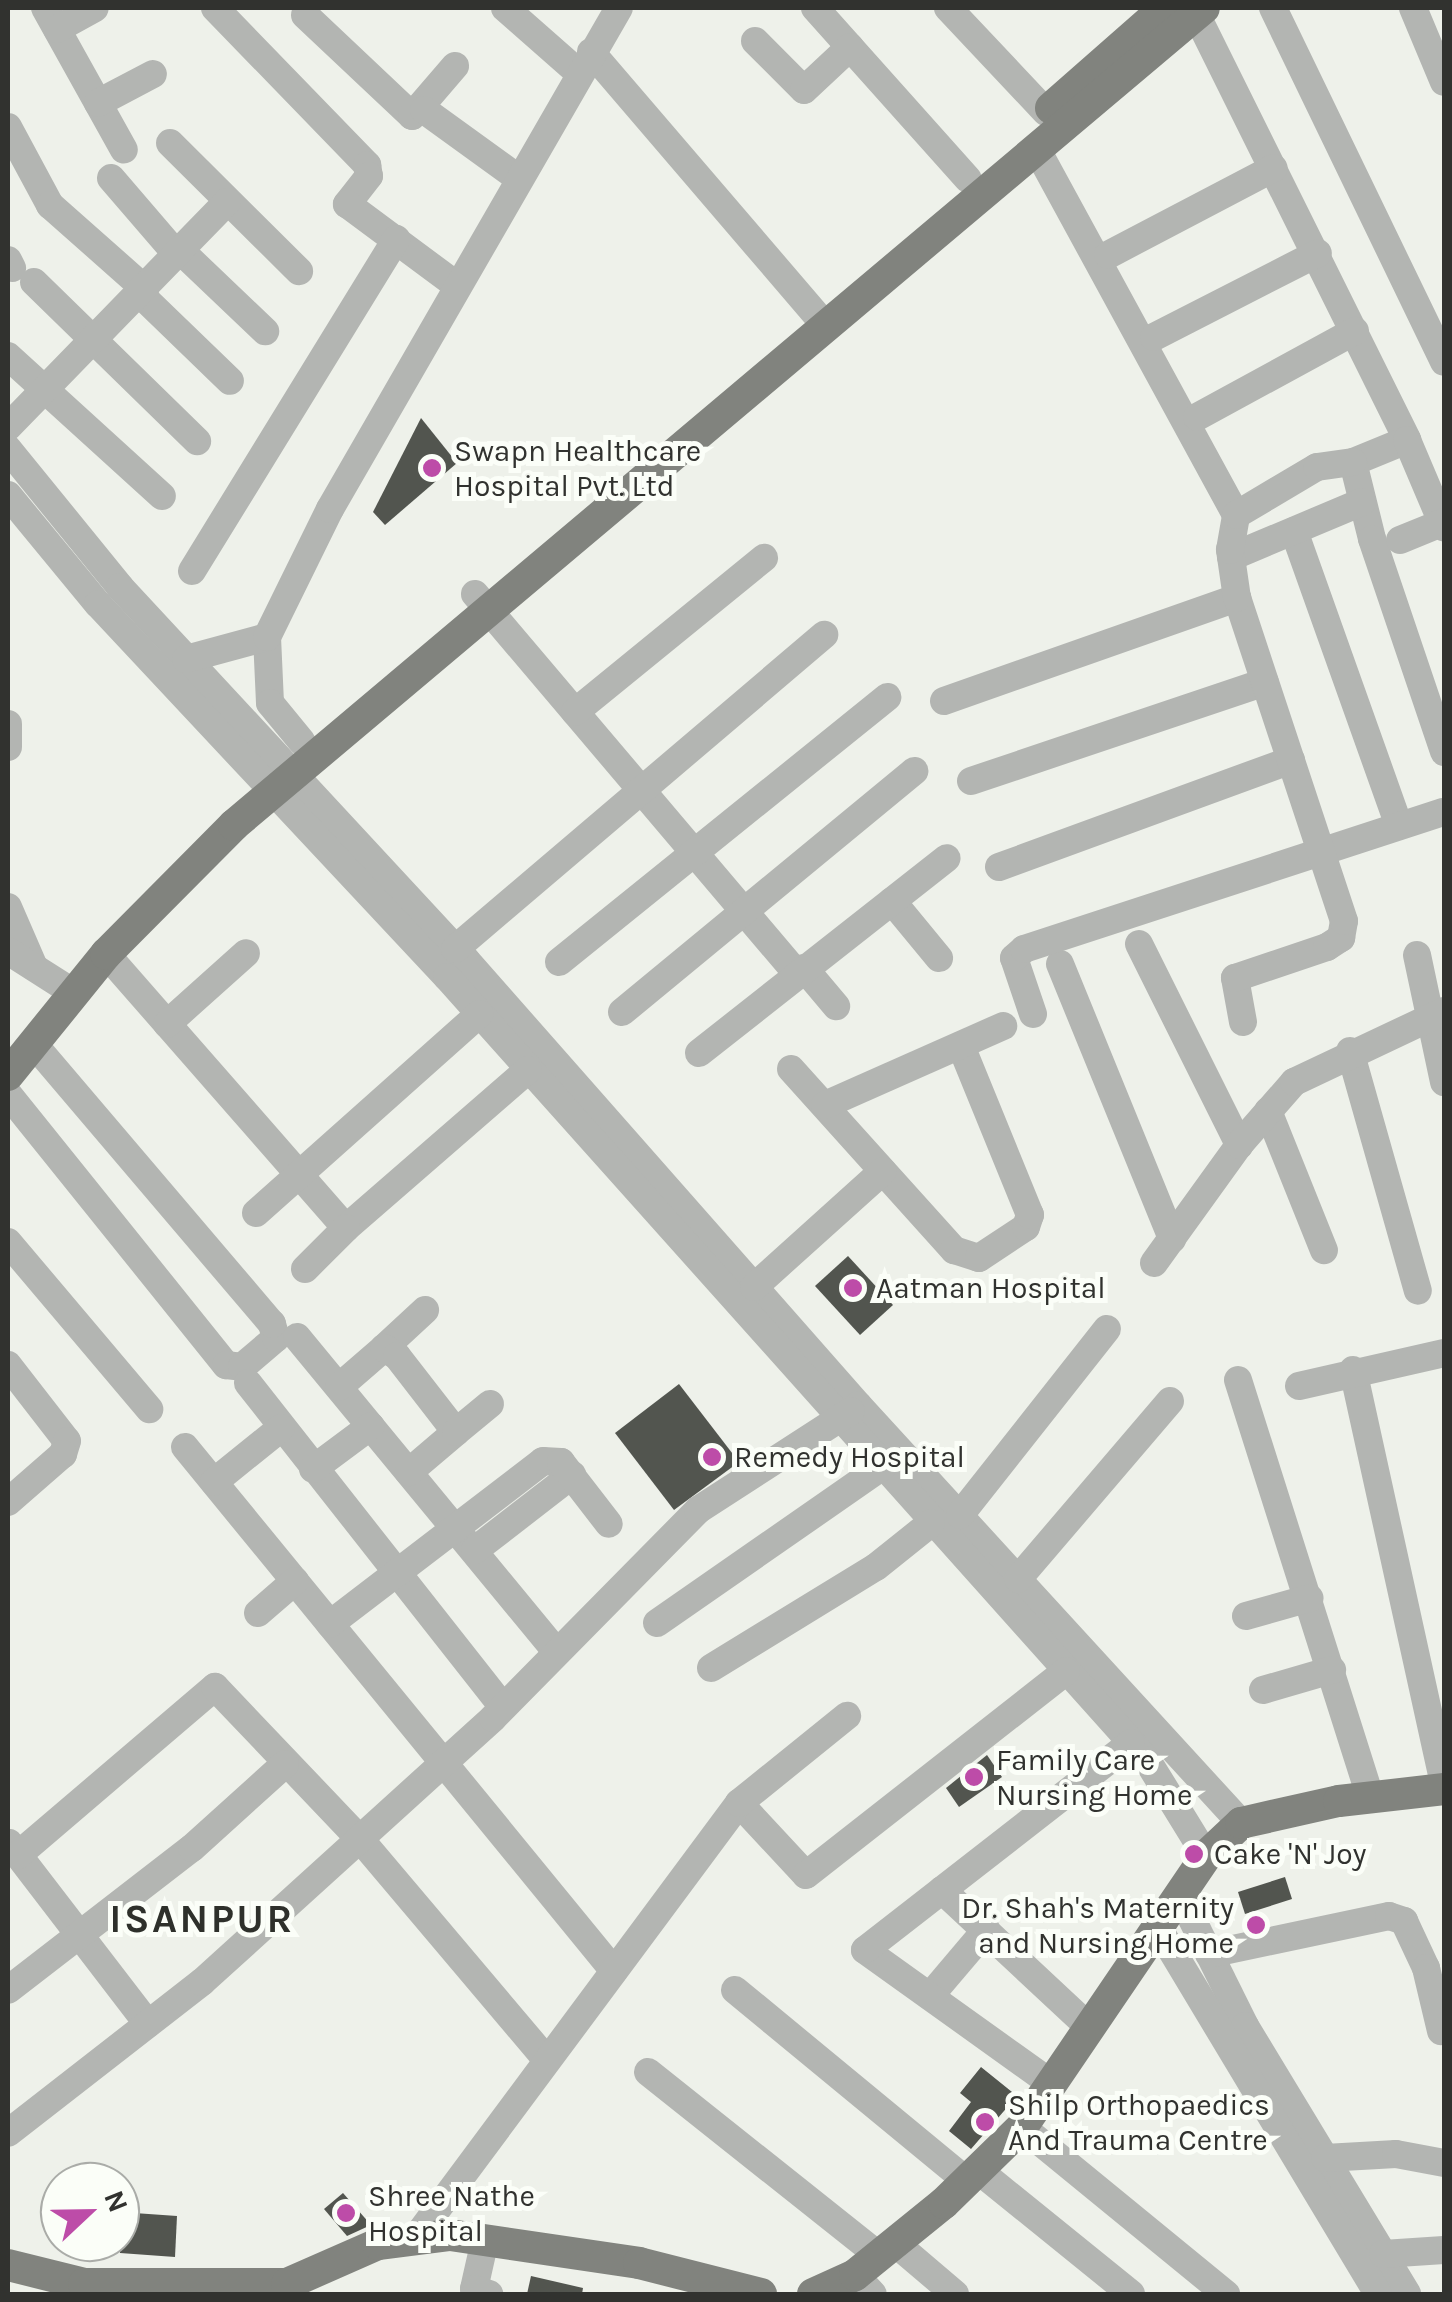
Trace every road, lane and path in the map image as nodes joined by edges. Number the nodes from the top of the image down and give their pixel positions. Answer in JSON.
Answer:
{"nodes":[{"id":1,"x":95,"y":8,"type":"edge"},
{"id":2,"x":215,"y":8,"type":"edge"},
{"id":3,"x":505,"y":8,"type":"edge"},
{"id":4,"x":619,"y":8,"type":"edge"},
{"id":5,"x":815,"y":8,"type":"edge"},
{"id":6,"x":948,"y":8,"type":"edge"},
{"id":7,"x":1273,"y":8,"type":"edge"},
{"id":8,"x":1413,"y":8,"type":"edge"},
{"id":9,"x":1189,"y":9,"type":"edge"},
{"id":10,"x":304,"y":14,"type":"dead end"},
{"id":11,"x":51,"y":18,"type":"edge"},
{"id":12,"x":755,"y":42,"type":"dead end"},
{"id":13,"x":850,"y":47,"type":"junction"},
{"id":14,"x":585,"y":63,"type":"junction"},
{"id":15,"x":455,"y":66,"type":"dead end"},
{"id":16,"x":153,"y":74,"type":"dead end"},
{"id":17,"x":1444,"y":82,"type":"edge"},
{"id":18,"x":98,"y":103,"type":"junction"},
{"id":19,"x":424,"y":110,"type":"junction"},
{"id":20,"x":1046,"y":112,"type":"junction"},
{"id":21,"x":8,"y":127,"type":"edge"},
{"id":22,"x":170,"y":144,"type":"dead end"},
{"id":23,"x":1036,"y":148,"type":"junction"},
{"id":24,"x":124,"y":150,"type":"dead end"},
{"id":25,"x":1274,"y":168,"type":"junction"},
{"id":26,"x":111,"y":178,"type":"dead end"},
{"id":27,"x":518,"y":178,"type":"junction"},
{"id":28,"x":968,"y":180,"type":"junction"},
{"id":29,"x":228,"y":202,"type":"junction"},
{"id":30,"x":396,"y":238,"type":"junction"},
{"id":31,"x":1318,"y":253,"type":"junction"},
{"id":32,"x":180,"y":254,"type":"junction"},
{"id":33,"x":1108,"y":256,"type":"dead end"},
{"id":34,"x":18,"y":270,"type":"edge"},
{"id":35,"x":298,"y":271,"type":"dead end"},
{"id":36,"x":456,"y":285,"type":"junction"},
{"id":37,"x":143,"y":291,"type":"junction"},
{"id":38,"x":819,"y":317,"type":"junction"},
{"id":39,"x":265,"y":331,"type":"dead end"},
{"id":40,"x":1356,"y":331,"type":"junction"},
{"id":41,"x":1154,"y":337,"type":"dead end"},
{"id":42,"x":92,"y":341,"type":"junction"},
{"id":43,"x":8,"y":356,"type":"edge"},
{"id":44,"x":1443,"y":366,"type":"edge"},
{"id":45,"x":230,"y":381,"type":"dead end"},
{"id":46,"x":45,"y":390,"type":"junction"},
{"id":47,"x":1198,"y":417,"type":"dead end"},
{"id":48,"x":8,"y":427,"type":"edge"},
{"id":49,"x":197,"y":440,"type":"dead end"},
{"id":50,"x":1407,"y":440,"type":"junction"},
{"id":51,"x":8,"y":448,"type":"edge"},
{"id":52,"x":1353,"y":462,"type":"junction"},
{"id":53,"x":8,"y":495,"type":"edge"},
{"id":54,"x":162,"y":496,"type":"dead end"},
{"id":55,"x":1362,"y":502,"type":"junction"},
{"id":56,"x":1236,"y":516,"type":"junction"},
{"id":57,"x":1444,"y":524,"type":"edge"},
{"id":58,"x":1294,"y":531,"type":"junction"},
{"id":59,"x":1400,"y":540,"type":"dead end"},
{"id":60,"x":1231,"y":557,"type":"junction"},
{"id":61,"x":764,"y":558,"type":"dead end"},
{"id":62,"x":192,"y":572,"type":"dead end"},
{"id":63,"x":1238,"y":598,"type":"junction"},
{"id":64,"x":481,"y":602,"type":"junction"},
{"id":65,"x":824,"y":636,"type":"dead end"},
{"id":66,"x":267,"y":637,"type":"junction"},
{"id":67,"x":186,"y":659,"type":"junction"},
{"id":68,"x":1265,"y":682,"type":"junction"},
{"id":69,"x":888,"y":697,"type":"dead end"},
{"id":70,"x":944,"y":701,"type":"dead end"},
{"id":71,"x":575,"y":712,"type":"junction"},
{"id":72,"x":8,"y":724,"type":"edge"},
{"id":73,"x":8,"y":747,"type":"edge"},
{"id":74,"x":1444,"y":752,"type":"edge"},
{"id":75,"x":1291,"y":760,"type":"junction"},
{"id":76,"x":280,"y":771,"type":"junction"},
{"id":77,"x":914,"y":771,"type":"dead end"},
{"id":78,"x":971,"y":782,"type":"dead end"},
{"id":79,"x":641,"y":790,"type":"junction"},
{"id":80,"x":1444,"y":812,"type":"edge"},
{"id":81,"x":1399,"y":826,"type":"junction"},
{"id":82,"x":1320,"y":850,"type":"junction"},
{"id":83,"x":694,"y":854,"type":"junction"},
{"id":84,"x":948,"y":858,"type":"dead end"},
{"id":85,"x":998,"y":867,"type":"dead end"},
{"id":86,"x":892,"y":901,"type":"junction"},
{"id":87,"x":8,"y":907,"type":"edge"},
{"id":88,"x":743,"y":911,"type":"junction"},
{"id":89,"x":1139,"y":944,"type":"dead end"},
{"id":90,"x":455,"y":948,"type":"junction"},
{"id":91,"x":8,"y":951,"type":"edge"},
{"id":92,"x":246,"y":953,"type":"dead end"},
{"id":93,"x":106,"y":954,"type":"junction"},
{"id":94,"x":1417,"y":955,"type":"dead end"},
{"id":95,"x":939,"y":958,"type":"dead end"},
{"id":96,"x":559,"y":962,"type":"dead end"},
{"id":97,"x":1060,"y":964,"type":"dead end"},
{"id":98,"x":800,"y":971,"type":"junction"},
{"id":99,"x":56,"y":982,"type":"junction"},
{"id":100,"x":836,"y":1006,"type":"dead end"},
{"id":101,"x":622,"y":1012,"type":"dead end"},
{"id":102,"x":480,"y":1014,"type":"junction"},
{"id":103,"x":1033,"y":1014,"type":"dead end"},
{"id":104,"x":1437,"y":1014,"type":"edge"},
{"id":105,"x":1243,"y":1022,"type":"dead end"},
{"id":106,"x":168,"y":1024,"type":"junction"},
{"id":107,"x":1004,"y":1026,"type":"dead end"},
{"id":108,"x":962,"y":1046,"type":"junction"},
{"id":109,"x":20,"y":1050,"type":"edge"},
{"id":110,"x":1350,"y":1051,"type":"junction"},
{"id":111,"x":699,"y":1052,"type":"dead end"},
{"id":112,"x":791,"y":1068,"type":"dead end"},
{"id":113,"x":528,"y":1070,"type":"junction"},
{"id":114,"x":8,"y":1075,"type":"edge"},
{"id":115,"x":1444,"y":1082,"type":"edge"},
{"id":116,"x":8,"y":1094,"type":"edge"},
{"id":117,"x":825,"y":1106,"type":"junction"},
{"id":118,"x":1268,"y":1111,"type":"junction"},
{"id":119,"x":1239,"y":1144,"type":"junction"},
{"id":120,"x":883,"y":1171,"type":"junction"},
{"id":121,"x":298,"y":1174,"type":"junction"},
{"id":122,"x":256,"y":1213,"type":"dead end"},
{"id":123,"x":346,"y":1228,"type":"junction"},
{"id":124,"x":1172,"y":1239,"type":"junction"},
{"id":125,"x":8,"y":1242,"type":"edge"},
{"id":126,"x":1324,"y":1250,"type":"dead end"},
{"id":127,"x":1154,"y":1263,"type":"dead end"},
{"id":128,"x":306,"y":1269,"type":"dead end"},
{"id":129,"x":754,"y":1287,"type":"junction"},
{"id":130,"x":1418,"y":1291,"type":"dead end"},
{"id":131,"x":425,"y":1310,"type":"dead end"},
{"id":132,"x":1107,"y":1329,"type":"dead end"},
{"id":133,"x":297,"y":1337,"type":"dead end"},
{"id":134,"x":384,"y":1348,"type":"junction"},
{"id":135,"x":1444,"y":1354,"type":"edge"},
{"id":136,"x":8,"y":1365,"type":"edge"},
{"id":137,"x":1352,"y":1370,"type":"junction"},
{"id":138,"x":1238,"y":1380,"type":"dead end"},
{"id":139,"x":248,"y":1383,"type":"dead end"},
{"id":140,"x":1299,"y":1386,"type":"dead end"},
{"id":141,"x":339,"y":1387,"type":"junction"},
{"id":142,"x":1170,"y":1401,"type":"dead end"},
{"id":143,"x":490,"y":1404,"type":"dead end"},
{"id":144,"x":149,"y":1410,"type":"dead end"},
{"id":145,"x":848,"y":1413,"type":"junction"},
{"id":146,"x":371,"y":1426,"type":"junction"},
{"id":147,"x":281,"y":1428,"type":"junction"},
{"id":148,"x":456,"y":1432,"type":"junction"},
{"id":149,"x":185,"y":1447,"type":"dead end"},
{"id":150,"x":883,"y":1466,"type":"junction"},
{"id":151,"x":313,"y":1469,"type":"junction"},
{"id":152,"x":410,"y":1472,"type":"junction"},
{"id":153,"x":572,"y":1475,"type":"junction"},
{"id":154,"x":214,"y":1482,"type":"junction"},
{"id":155,"x":8,"y":1502,"type":"edge"},
{"id":156,"x":960,"y":1516,"type":"junction"},
{"id":157,"x":931,"y":1523,"type":"junction"},
{"id":158,"x":609,"y":1524,"type":"dead end"},
{"id":159,"x":455,"y":1526,"type":"junction"},
{"id":160,"x":475,"y":1550,"type":"junction"},
{"id":161,"x":395,"y":1572,"type":"junction"},
{"id":162,"x":1018,"y":1579,"type":"junction"},
{"id":163,"x":294,"y":1581,"type":"junction"},
{"id":164,"x":1310,"y":1598,"type":"junction"},
{"id":165,"x":258,"y":1613,"type":"dead end"},
{"id":166,"x":1246,"y":1616,"type":"dead end"},
{"id":167,"x":657,"y":1623,"type":"dead end"},
{"id":168,"x":330,"y":1624,"type":"junction"},
{"id":169,"x":558,"y":1652,"type":"junction"},
{"id":170,"x":711,"y":1668,"type":"dead end"},
{"id":171,"x":1332,"y":1670,"type":"junction"},
{"id":172,"x":1066,"y":1671,"type":"junction"},
{"id":173,"x":1263,"y":1690,"type":"dead end"},
{"id":174,"x":503,"y":1707,"type":"junction"},
{"id":175,"x":847,"y":1716,"type":"dead end"},
{"id":176,"x":1131,"y":1743,"type":"junction"},
{"id":177,"x":444,"y":1762,"type":"junction"},
{"id":178,"x":285,"y":1764,"type":"junction"},
{"id":179,"x":1444,"y":1786,"type":"edge"},
{"id":180,"x":1370,"y":1797,"type":"junction"},
{"id":181,"x":738,"y":1803,"type":"junction"},
{"id":182,"x":1241,"y":1823,"type":"junction"},
{"id":183,"x":360,"y":1838,"type":"junction"},
{"id":184,"x":13,"y":1849,"type":"edge"},
{"id":185,"x":1206,"y":1856,"type":"junction"},
{"id":186,"x":942,"y":1890,"type":"junction"},
{"id":187,"x":1182,"y":1899,"type":"junction"},
{"id":188,"x":986,"y":1930,"type":"junction"},
{"id":189,"x":1160,"y":1932,"type":"junction"},
{"id":190,"x":79,"y":1934,"type":"junction"},
{"id":191,"x":1210,"y":1954,"type":"junction"},
{"id":192,"x":614,"y":1971,"type":"junction"},
{"id":193,"x":8,"y":1990,"type":"edge"},
{"id":194,"x":735,"y":1990,"type":"dead end"},
{"id":195,"x":930,"y":1996,"type":"junction"},
{"id":196,"x":148,"y":2024,"type":"junction"},
{"id":197,"x":1090,"y":2028,"type":"junction"},
{"id":198,"x":1441,"y":2031,"type":"dead end"},
{"id":199,"x":547,"y":2060,"type":"junction"},
{"id":200,"x":648,"y":2072,"type":"dead end"},
{"id":201,"x":1052,"y":2084,"type":"junction"},
{"id":202,"x":1022,"y":2127,"type":"junction"},
{"id":203,"x":8,"y":2133,"type":"edge"},
{"id":204,"x":1325,"y":2158,"type":"junction"},
{"id":205,"x":1444,"y":2163,"type":"edge"},
{"id":206,"x":973,"y":2176,"type":"junction"},
{"id":207,"x":415,"y":2240,"type":"junction"},
{"id":208,"x":484,"y":2240,"type":"junction"},
{"id":209,"x":1444,"y":2250,"type":"edge"},
{"id":210,"x":1383,"y":2254,"type":"junction"},
{"id":211,"x":8,"y":2265,"type":"edge"},
{"id":212,"x":875,"y":2267,"type":"edge"},
{"id":213,"x":279,"y":2289,"type":"edge"},
{"id":214,"x":1209,"y":2289,"type":"edge"},
{"id":215,"x":489,"y":2294,"type":"edge"},
{"id":216,"x":761,"y":2294,"type":"edge"},
{"id":217,"x":813,"y":2294,"type":"edge"},
{"id":218,"x":954,"y":2294,"type":"edge"},
{"id":219,"x":1131,"y":2294,"type":"edge"},
{"id":220,"x":1378,"y":2294,"type":"edge"},
{"id":221,"x":1407,"y":2294,"type":"edge"}],
"edges":[{"from":1,"to":11,"type":"street"},
{"from":2,"to":30,"type":"street"},
{"from":3,"to":14,"type":"street"},
{"from":4,"to":14,"type":"street"},
{"from":5,"to":13,"type":"street"},
{"from":6,"to":20,"type":"street"},
{"from":7,"to":44,"type":"street"},
{"from":8,"to":17,"type":"street"},
{"from":9,"to":20,"type":"main road"},
{"from":9,"to":23,"type":"main road"},
{"from":9,"to":25,"type":"street"},
{"from":10,"to":19,"type":"street"},
{"from":11,"to":18,"type":"street"},
{"from":12,"to":13,"type":"street"},
{"from":13,"to":28,"type":"street"},
{"from":14,"to":27,"type":"street"},
{"from":14,"to":38,"type":"street"},
{"from":15,"to":19,"type":"street"},
{"from":16,"to":18,"type":"street"},
{"from":18,"to":24,"type":"street"},
{"from":19,"to":27,"type":"street"},
{"from":20,"to":28,"type":"main road"},
{"from":21,"to":37,"type":"street"},
{"from":22,"to":29,"type":"street"},
{"from":23,"to":38,"type":"main road"},
{"from":23,"to":56,"type":"street"},
{"from":25,"to":31,"type":"street"},
{"from":25,"to":33,"type":"street"},
{"from":26,"to":32,"type":"street"},
{"from":27,"to":36,"type":"street"},
{"from":28,"to":38,"type":"main road"},
{"from":29,"to":32,"type":"street"},
{"from":29,"to":35,"type":"street"},
{"from":30,"to":36,"type":"street"},
{"from":30,"to":62,"type":"street"},
{"from":31,"to":40,"type":"street"},
{"from":31,"to":41,"type":"street"},
{"from":32,"to":37,"type":"street"},
{"from":32,"to":39,"type":"street"},
{"from":34,"to":42,"type":"street"},
{"from":36,"to":66,"type":"street"},
{"from":37,"to":42,"type":"street"},
{"from":37,"to":45,"type":"street"},
{"from":38,"to":64,"type":"main road"},
{"from":40,"to":47,"type":"street"},
{"from":40,"to":50,"type":"street"},
{"from":42,"to":46,"type":"street"},
{"from":42,"to":49,"type":"street"},
{"from":43,"to":46,"type":"street"},
{"from":46,"to":48,"type":"street"},
{"from":46,"to":54,"type":"street"},
{"from":50,"to":52,"type":"street"},
{"from":50,"to":57,"type":"street"},
{"from":51,"to":67,"type":"street"},
{"from":52,"to":55,"type":"street"},
{"from":52,"to":56,"type":"street"},
{"from":53,"to":76,"type":"street"},
{"from":55,"to":58,"type":"street"},
{"from":55,"to":74,"type":"street"},
{"from":56,"to":60,"type":"street"},
{"from":57,"to":59,"type":"street"},
{"from":58,"to":60,"type":"street"},
{"from":58,"to":81,"type":"street"},
{"from":60,"to":63,"type":"street"},
{"from":61,"to":71,"type":"street"},
{"from":63,"to":68,"type":"street"},
{"from":63,"to":70,"type":"street"},
{"from":64,"to":71,"type":"street"},
{"from":64,"to":76,"type":"main road"},
{"from":65,"to":79,"type":"street"},
{"from":66,"to":67,"type":"street"},
{"from":66,"to":76,"type":"street"},
{"from":67,"to":76,"type":"street"},
{"from":68,"to":75,"type":"street"},
{"from":68,"to":78,"type":"street"},
{"from":69,"to":83,"type":"street"},
{"from":71,"to":79,"type":"street"},
{"from":72,"to":73,"type":"street"},
{"from":75,"to":82,"type":"street"},
{"from":75,"to":85,"type":"street"},
{"from":76,"to":90,"type":"street"},
{"from":76,"to":93,"type":"main road"},
{"from":76,"to":99,"type":"main road"},
{"from":76,"to":102,"type":"street"},
{"from":77,"to":88,"type":"street"},
{"from":79,"to":83,"type":"street"},
{"from":79,"to":90,"type":"street"},
{"from":80,"to":81,"type":"street"},
{"from":81,"to":82,"type":"street"},
{"from":82,"to":103,"type":"street"},
{"from":82,"to":105,"type":"street"},
{"from":83,"to":88,"type":"street"},
{"from":83,"to":96,"type":"street"},
{"from":84,"to":86,"type":"street"},
{"from":86,"to":95,"type":"street"},
{"from":86,"to":98,"type":"street"},
{"from":87,"to":99,"type":"street"},
{"from":88,"to":98,"type":"street"},
{"from":88,"to":101,"type":"street"},
{"from":89,"to":119,"type":"street"},
{"from":90,"to":129,"type":"street"},
{"from":91,"to":99,"type":"street"},
{"from":92,"to":106,"type":"street"},
{"from":93,"to":99,"type":"main road"},
{"from":93,"to":106,"type":"street"},
{"from":94,"to":104,"type":"street"},
{"from":97,"to":124,"type":"street"},
{"from":98,"to":100,"type":"street"},
{"from":98,"to":111,"type":"street"},
{"from":99,"to":109,"type":"main road"},
{"from":102,"to":113,"type":"street"},
{"from":102,"to":121,"type":"street"},
{"from":104,"to":110,"type":"street"},
{"from":104,"to":115,"type":"street"},
{"from":106,"to":121,"type":"street"},
{"from":107,"to":108,"type":"street"},
{"from":108,"to":117,"type":"street"},
{"from":108,"to":120,"type":"street"},
{"from":109,"to":114,"type":"main road"},
{"from":109,"to":116,"type":"street"},
{"from":110,"to":118,"type":"street"},
{"from":110,"to":130,"type":"street"},
{"from":112,"to":117,"type":"street"},
{"from":113,"to":123,"type":"street"},
{"from":113,"to":145,"type":"street"},
{"from":117,"to":120,"type":"street"},
{"from":118,"to":119,"type":"street"},
{"from":118,"to":126,"type":"street"},
{"from":119,"to":124,"type":"street"},
{"from":120,"to":129,"type":"street"},
{"from":121,"to":122,"type":"street"},
{"from":121,"to":123,"type":"street"},
{"from":123,"to":128,"type":"street"},
{"from":124,"to":127,"type":"street"},
{"from":125,"to":144,"type":"street"},
{"from":129,"to":145,"type":"street"},
{"from":131,"to":134,"type":"street"},
{"from":132,"to":156,"type":"street"},
{"from":133,"to":141,"type":"street"},
{"from":134,"to":141,"type":"street"},
{"from":134,"to":148,"type":"street"},
{"from":135,"to":137,"type":"street"},
{"from":136,"to":155,"type":"street"},
{"from":137,"to":140,"type":"street"},
{"from":137,"to":179,"type":"street"},
{"from":138,"to":164,"type":"street"},
{"from":139,"to":147,"type":"street"},
{"from":141,"to":146,"type":"street"},
{"from":142,"to":162,"type":"street"},
{"from":143,"to":148,"type":"street"},
{"from":145,"to":150,"type":"street"},
{"from":145,"to":156,"type":"street"},
{"from":145,"to":169,"type":"street"},
{"from":146,"to":151,"type":"street"},
{"from":146,"to":152,"type":"street"},
{"from":147,"to":151,"type":"street"},
{"from":147,"to":154,"type":"street"},
{"from":148,"to":152,"type":"street"},
{"from":149,"to":154,"type":"street"},
{"from":150,"to":157,"type":"street"},
{"from":150,"to":167,"type":"street"},
{"from":151,"to":161,"type":"street"},
{"from":152,"to":159,"type":"street"},
{"from":153,"to":158,"type":"street"},
{"from":153,"to":159,"type":"street"},
{"from":153,"to":160,"type":"street"},
{"from":154,"to":163,"type":"street"},
{"from":156,"to":162,"type":"street"},
{"from":157,"to":170,"type":"street"},
{"from":157,"to":172,"type":"street"},
{"from":159,"to":160,"type":"street"},
{"from":159,"to":161,"type":"street"},
{"from":160,"to":169,"type":"street"},
{"from":161,"to":168,"type":"street"},
{"from":161,"to":174,"type":"street"},
{"from":162,"to":182,"type":"street"},
{"from":163,"to":165,"type":"street"},
{"from":163,"to":168,"type":"street"},
{"from":164,"to":166,"type":"street"},
{"from":164,"to":171,"type":"street"},
{"from":168,"to":177,"type":"street"},
{"from":169,"to":174,"type":"street"},
{"from":171,"to":173,"type":"street"},
{"from":171,"to":180,"type":"street"},
{"from":172,"to":176,"type":"street"},
{"from":172,"to":181,"type":"street"},
{"from":174,"to":177,"type":"street"},
{"from":175,"to":181,"type":"street"},
{"from":176,"to":185,"type":"street"},
{"from":176,"to":186,"type":"street"},
{"from":177,"to":183,"type":"street"},
{"from":177,"to":192,"type":"street"},
{"from":178,"to":183,"type":"street"},
{"from":178,"to":184,"type":"street"},
{"from":178,"to":190,"type":"street"},
{"from":179,"to":180,"type":"main road"},
{"from":180,"to":182,"type":"main road"},
{"from":181,"to":192,"type":"street"},
{"from":182,"to":185,"type":"main road"},
{"from":183,"to":196,"type":"street"},
{"from":183,"to":199,"type":"street"},
{"from":184,"to":190,"type":"street"},
{"from":185,"to":187,"type":"main road"},
{"from":186,"to":188,"type":"street"},
{"from":186,"to":195,"type":"street"},
{"from":187,"to":189,"type":"main road"},
{"from":187,"to":191,"type":"street"},
{"from":188,"to":195,"type":"street"},
{"from":188,"to":197,"type":"street"},
{"from":189,"to":197,"type":"main road"},
{"from":189,"to":220,"type":"street"},
{"from":190,"to":193,"type":"street"},
{"from":190,"to":196,"type":"street"},
{"from":191,"to":198,"type":"street"},
{"from":191,"to":204,"type":"street"},
{"from":192,"to":199,"type":"street"},
{"from":194,"to":206,"type":"street"},
{"from":195,"to":201,"type":"street"},
{"from":196,"to":203,"type":"street"},
{"from":197,"to":201,"type":"main road"},
{"from":199,"to":207,"type":"street"},
{"from":200,"to":212,"type":"street"},
{"from":201,"to":202,"type":"main road"},
{"from":202,"to":206,"type":"main road"},
{"from":202,"to":214,"type":"street"},
{"from":204,"to":205,"type":"street"},
{"from":204,"to":210,"type":"street"},
{"from":206,"to":212,"type":"main road"},
{"from":206,"to":219,"type":"street"},
{"from":207,"to":208,"type":"main road"},
{"from":207,"to":213,"type":"main road"},
{"from":208,"to":215,"type":"street"},
{"from":208,"to":216,"type":"main road"},
{"from":209,"to":210,"type":"street"},
{"from":210,"to":221,"type":"street"},
{"from":211,"to":213,"type":"main road"},
{"from":212,"to":217,"type":"main road"},
{"from":212,"to":218,"type":"street"}]}
